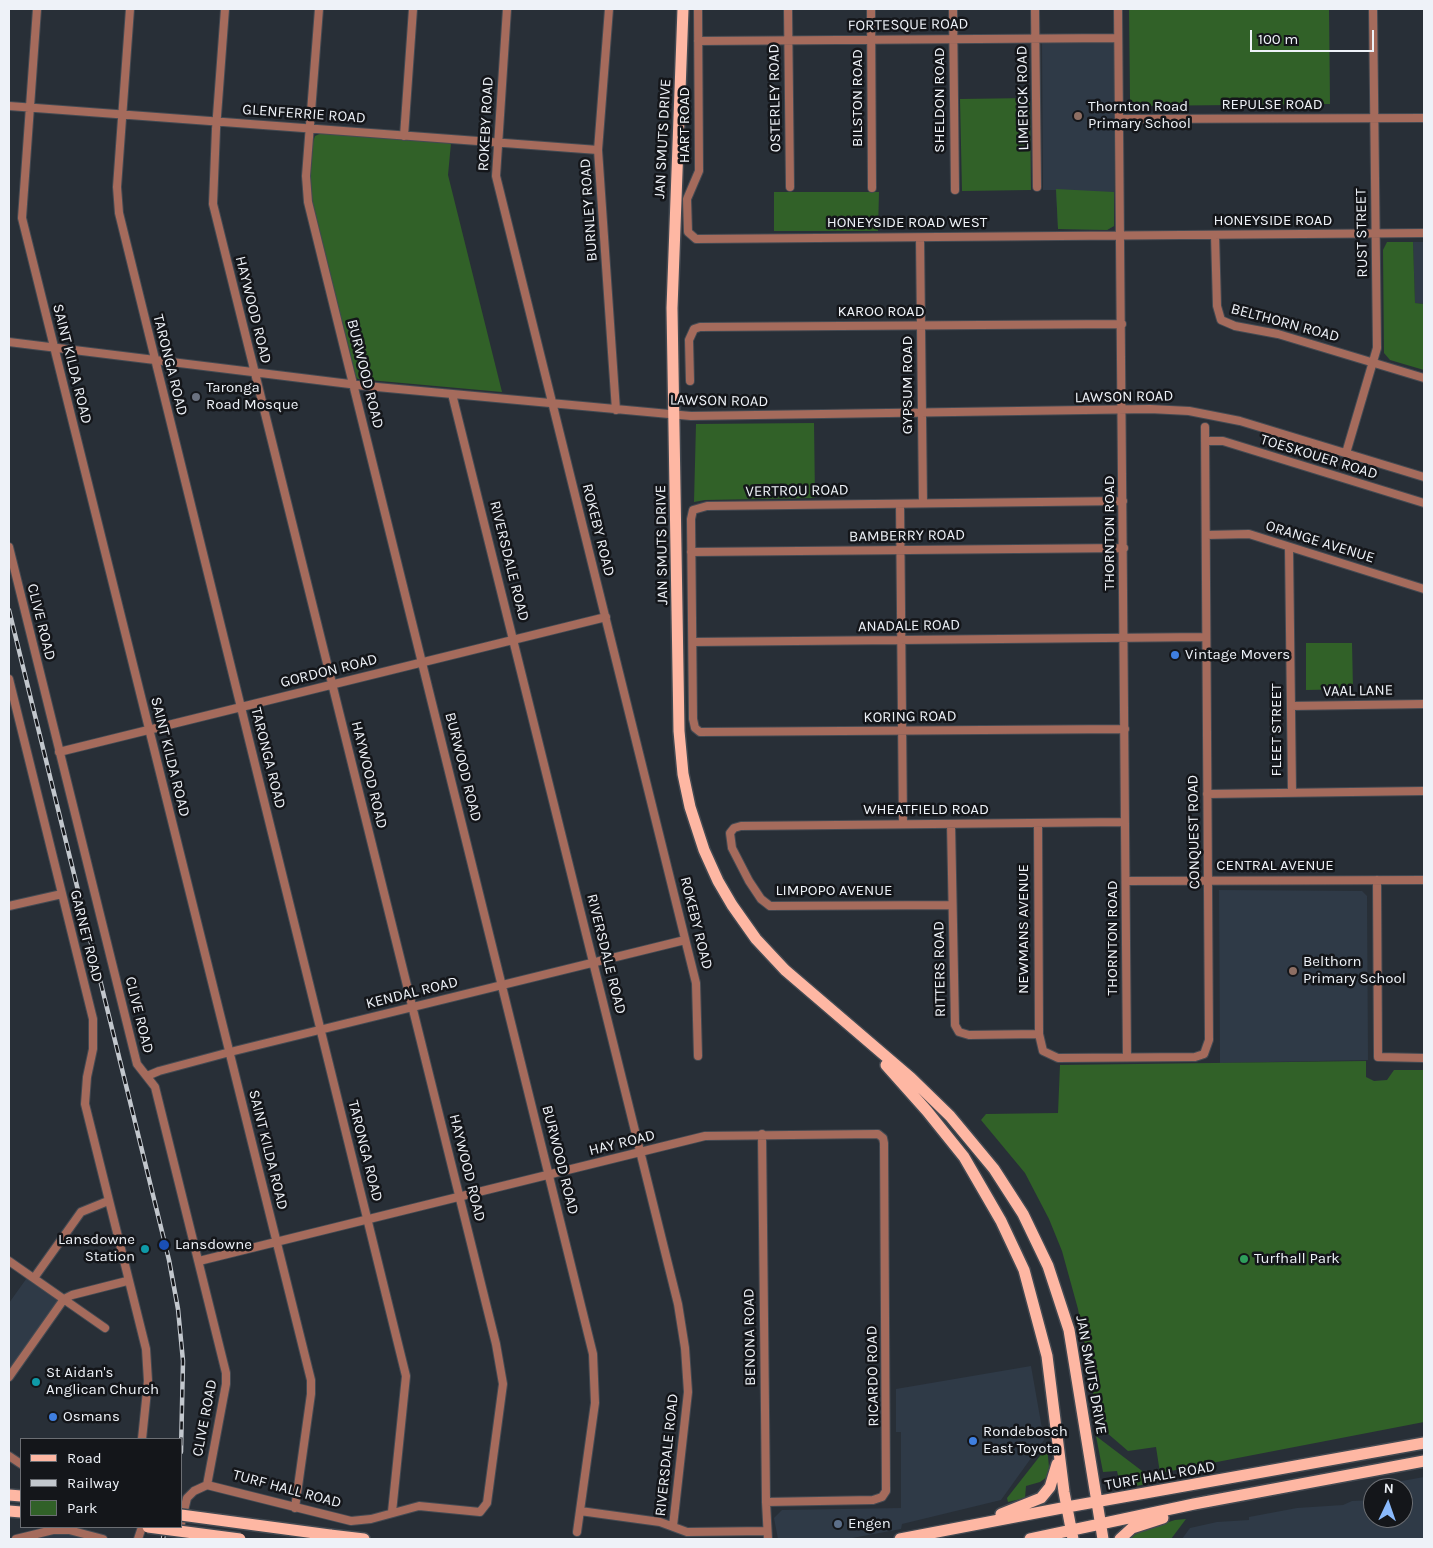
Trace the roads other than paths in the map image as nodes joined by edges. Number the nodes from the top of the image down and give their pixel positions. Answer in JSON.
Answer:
{"nodes":[{"id":1,"x":37,"y":9,"type":"edge"},
{"id":2,"x":130,"y":9,"type":"edge"},
{"id":3,"x":225,"y":9,"type":"edge"},
{"id":4,"x":319,"y":9,"type":"edge"},
{"id":5,"x":413,"y":9,"type":"edge"},
{"id":6,"x":508,"y":9,"type":"edge"},
{"id":7,"x":608,"y":9,"type":"edge"},
{"id":8,"x":684,"y":9,"type":"edge"},
{"id":9,"x":698,"y":9,"type":"edge"},
{"id":10,"x":788,"y":9,"type":"edge"},
{"id":11,"x":871,"y":9,"type":"edge"},
{"id":12,"x":953,"y":9,"type":"edge"},
{"id":13,"x":1035,"y":9,"type":"edge"},
{"id":14,"x":1118,"y":9,"type":"edge"},
{"id":15,"x":1373,"y":9,"type":"edge"},
{"id":16,"x":1036,"y":38,"type":"junction"},
{"id":17,"x":1118,"y":38,"type":"junction"},
{"id":18,"x":954,"y":39,"type":"junction"},
{"id":19,"x":788,"y":40,"type":"junction"},
{"id":20,"x":872,"y":40,"type":"junction"},
{"id":21,"x":698,"y":41,"type":"junction"},
{"id":22,"x":9,"y":106,"type":"edge"},
{"id":23,"x":29,"y":108,"type":"junction"},
{"id":24,"x":122,"y":115,"type":"junction"},
{"id":25,"x":1375,"y":118,"type":"junction"},
{"id":26,"x":1424,"y":118,"type":"edge"},
{"id":27,"x":1120,"y":119,"type":"junction"},
{"id":28,"x":216,"y":122,"type":"junction"},
{"id":29,"x":310,"y":129,"type":"junction"},
{"id":30,"x":404,"y":136,"type":"junction"},
{"id":31,"x":497,"y":142,"type":"junction"},
{"id":32,"x":598,"y":150,"type":"junction"},
{"id":33,"x":790,"y":187,"type":"dead end"},
{"id":34,"x":1038,"y":187,"type":"dead end"},
{"id":35,"x":872,"y":188,"type":"dead end"},
{"id":36,"x":955,"y":190,"type":"dead end"},
{"id":37,"x":1376,"y":234,"type":"junction"},
{"id":38,"x":1424,"y":234,"type":"edge"},
{"id":39,"x":1122,"y":235,"type":"junction"},
{"id":40,"x":1216,"y":235,"type":"junction"},
{"id":41,"x":692,"y":237,"type":"joint"},
{"id":42,"x":920,"y":238,"type":"junction"},
{"id":43,"x":1122,"y":324,"type":"junction"},
{"id":44,"x":922,"y":326,"type":"junction"},
{"id":45,"x":9,"y":342,"type":"edge"},
{"id":46,"x":54,"y":347,"type":"junction"},
{"id":47,"x":155,"y":360,"type":"junction"},
{"id":48,"x":1374,"y":363,"type":"junction"},
{"id":49,"x":254,"y":372,"type":"junction"},
{"id":50,"x":1424,"y":378,"type":"edge"},
{"id":51,"x":690,"y":381,"type":"dead end"},
{"id":52,"x":353,"y":385,"type":"junction"},
{"id":53,"x":452,"y":394,"type":"junction"},
{"id":54,"x":552,"y":404,"type":"junction"},
{"id":55,"x":616,"y":410,"type":"junction"},
{"id":56,"x":1123,"y":411,"type":"junction"},
{"id":57,"x":922,"y":414,"type":"junction"},
{"id":58,"x":674,"y":415,"type":"junction"},
{"id":59,"x":1205,"y":427,"type":"dead end"},
{"id":60,"x":1205,"y":441,"type":"junction"},
{"id":61,"x":1346,"y":453,"type":"junction"},
{"id":62,"x":1424,"y":477,"type":"edge"},
{"id":63,"x":1123,"y":501,"type":"junction"},
{"id":64,"x":923,"y":503,"type":"junction"},
{"id":65,"x":900,"y":504,"type":"junction"},
{"id":66,"x":1424,"y":504,"type":"edge"},
{"id":67,"x":1206,"y":535,"type":"junction"},
{"id":68,"x":9,"y":547,"type":"edge"},
{"id":69,"x":1124,"y":548,"type":"junction"},
{"id":70,"x":1289,"y":548,"type":"junction"},
{"id":71,"x":901,"y":550,"type":"junction"},
{"id":72,"x":691,"y":552,"type":"junction"},
{"id":73,"x":1424,"y":589,"type":"edge"},
{"id":74,"x":606,"y":617,"type":"junction"},
{"id":75,"x":1206,"y":637,"type":"junction"},
{"id":76,"x":1125,"y":638,"type":"junction"},
{"id":77,"x":514,"y":640,"type":"junction"},
{"id":78,"x":901,"y":640,"type":"junction"},
{"id":79,"x":693,"y":642,"type":"junction"},
{"id":80,"x":423,"y":662,"type":"junction"},
{"id":81,"x":9,"y":680,"type":"edge"},
{"id":82,"x":332,"y":684,"type":"junction"},
{"id":83,"x":1424,"y":704,"type":"edge"},
{"id":84,"x":1291,"y":706,"type":"junction"},
{"id":85,"x":241,"y":707,"type":"junction"},
{"id":86,"x":696,"y":729,"type":"joint"},
{"id":87,"x":1125,"y":729,"type":"junction"},
{"id":88,"x":149,"y":730,"type":"junction"},
{"id":89,"x":902,"y":731,"type":"junction"},
{"id":90,"x":59,"y":752,"type":"junction"},
{"id":91,"x":1424,"y":791,"type":"edge"},
{"id":92,"x":1292,"y":792,"type":"junction"},
{"id":93,"x":1208,"y":794,"type":"junction"},
{"id":94,"x":1126,"y":822,"type":"junction"},
{"id":95,"x":1038,"y":823,"type":"junction"},
{"id":96,"x":903,"y":824,"type":"junction"},
{"id":97,"x":951,"y":824,"type":"junction"},
{"id":98,"x":730,"y":833,"type":"joint"},
{"id":99,"x":1208,"y":880,"type":"junction"},
{"id":100,"x":1377,"y":880,"type":"junction"},
{"id":101,"x":1424,"y":880,"type":"edge"},
{"id":102,"x":1126,"y":881,"type":"junction"},
{"id":103,"x":62,"y":894,"type":"junction"},
{"id":104,"x":952,"y":905,"type":"junction"},
{"id":105,"x":9,"y":906,"type":"edge"},
{"id":106,"x":685,"y":940,"type":"junction"},
{"id":107,"x":594,"y":962,"type":"junction"},
{"id":108,"x":502,"y":984,"type":"junction"},
{"id":109,"x":413,"y":1008,"type":"junction"},
{"id":110,"x":846,"y":1024,"type":"junction"},
{"id":111,"x":320,"y":1030,"type":"junction"},
{"id":112,"x":1039,"y":1034,"type":"junction"},
{"id":113,"x":230,"y":1052,"type":"junction"},
{"id":114,"x":698,"y":1056,"type":"dead end"},
{"id":115,"x":1127,"y":1057,"type":"junction"},
{"id":116,"x":1424,"y":1058,"type":"edge"},
{"id":117,"x":147,"y":1076,"type":"junction"},
{"id":118,"x":762,"y":1134,"type":"junction"},
{"id":119,"x":882,"y":1136,"type":"joint"},
{"id":120,"x":642,"y":1152,"type":"junction"},
{"id":121,"x":550,"y":1175,"type":"junction"},
{"id":122,"x":460,"y":1197,"type":"junction"},
{"id":123,"x":108,"y":1201,"type":"junction"},
{"id":124,"x":368,"y":1220,"type":"junction"},
{"id":125,"x":276,"y":1242,"type":"junction"},
{"id":126,"x":9,"y":1261,"type":"edge"},
{"id":127,"x":199,"y":1261,"type":"junction"},
{"id":128,"x":34,"y":1278,"type":"junction"},
{"id":129,"x":127,"y":1281,"type":"junction"},
{"id":130,"x":64,"y":1299,"type":"junction"},
{"id":131,"x":105,"y":1328,"type":"dead end"},
{"id":132,"x":9,"y":1377,"type":"edge"},
{"id":133,"x":142,"y":1438,"type":"edge"},
{"id":134,"x":1424,"y":1443,"type":"edge"},
{"id":135,"x":1059,"y":1454,"type":"junction"},
{"id":136,"x":9,"y":1456,"type":"edge"},
{"id":137,"x":1424,"y":1461,"type":"edge"},
{"id":138,"x":20,"y":1463,"type":"edge"},
{"id":139,"x":207,"y":1485,"type":"junction"},
{"id":140,"x":766,"y":1502,"type":"junction"},
{"id":141,"x":1097,"y":1502,"type":"junction"},
{"id":142,"x":1194,"y":1504,"type":"junction"},
{"id":143,"x":1067,"y":1507,"type":"junction"},
{"id":144,"x":295,"y":1508,"type":"junction"},
{"id":145,"x":448,"y":1509,"type":"joint"},
{"id":146,"x":580,"y":1511,"type":"junction"},
{"id":147,"x":392,"y":1512,"type":"junction"},
{"id":148,"x":182,"y":1516,"type":"edge"},
{"id":149,"x":182,"y":1519,"type":"edge"},
{"id":150,"x":974,"y":1525,"type":"junction"},
{"id":151,"x":1101,"y":1525,"type":"junction"},
{"id":152,"x":673,"y":1526,"type":"junction"},
{"id":153,"x":156,"y":1528,"type":"edge"},
{"id":154,"x":577,"y":1532,"type":"dead end"},
{"id":155,"x":767,"y":1535,"type":"edge"},
{"id":156,"x":1072,"y":1535,"type":"edge"},
{"id":157,"x":16,"y":1539,"type":"edge"},
{"id":158,"x":103,"y":1539,"type":"edge"},
{"id":159,"x":240,"y":1539,"type":"edge"},
{"id":160,"x":364,"y":1539,"type":"edge"},
{"id":161,"x":900,"y":1539,"type":"edge"},
{"id":162,"x":1030,"y":1539,"type":"edge"},
{"id":163,"x":1103,"y":1539,"type":"edge"},
{"id":164,"x":1120,"y":1539,"type":"edge"}],
"edges":[{"from":1,"to":23,"type":"street","name":"SAINT KILDA ROAD"},
{"from":2,"to":24,"type":"street","name":"TARONGA ROAD"},
{"from":3,"to":28,"type":"street","name":"HAYWOOD ROAD"},
{"from":4,"to":29,"type":"street","name":"BURWOOD ROAD"},
{"from":5,"to":30,"type":"street"},
{"from":6,"to":31,"type":"street","name":"ROKEBY ROAD"},
{"from":7,"to":32,"type":"street","name":"BURNLEY ROAD"},
{"from":8,"to":58,"type":"main road","name":"JAN SMUTS DRIVE"},
{"from":9,"to":21,"type":"street","name":"HART ROAD"},
{"from":10,"to":19,"type":"street","name":"OSTERLEY ROAD"},
{"from":11,"to":20,"type":"street","name":"BILSTON ROAD"},
{"from":12,"to":18,"type":"street","name":"SHELDON ROAD"},
{"from":13,"to":16,"type":"street","name":"LIMERICK ROAD"},
{"from":14,"to":17,"type":"street","name":"THORNTON ROAD"},
{"from":15,"to":25,"type":"street","name":"RUST STREET"},
{"from":16,"to":17,"type":"street","name":"FORTESQUE ROAD"},
{"from":16,"to":18,"type":"street","name":"FORTESQUE ROAD"},
{"from":16,"to":34,"type":"street","name":"LIMERICK ROAD"},
{"from":17,"to":27,"type":"street","name":"THORNTON ROAD"},
{"from":18,"to":20,"type":"street","name":"FORTESQUE ROAD"},
{"from":18,"to":36,"type":"street","name":"SHELDON ROAD"},
{"from":19,"to":20,"type":"street","name":"FORTESQUE ROAD"},
{"from":19,"to":21,"type":"street","name":"FORTESQUE ROAD"},
{"from":19,"to":33,"type":"street","name":"OSTERLEY ROAD"},
{"from":20,"to":35,"type":"street","name":"BILSTON ROAD"},
{"from":21,"to":41,"type":"street","name":"HART ROAD"},
{"from":22,"to":23,"type":"street","name":"GLENFERRIE ROAD"},
{"from":23,"to":24,"type":"street","name":"GLENFERRIE ROAD"},
{"from":23,"to":46,"type":"street","name":"SAINT KILDA ROAD"},
{"from":24,"to":28,"type":"street","name":"GLENFERRIE ROAD"},
{"from":24,"to":47,"type":"street","name":"TARONGA ROAD"},
{"from":25,"to":26,"type":"street","name":"REPULSE ROAD"},
{"from":25,"to":27,"type":"street","name":"REPULSE ROAD"},
{"from":25,"to":37,"type":"street","name":"RUST STREET"},
{"from":27,"to":39,"type":"street","name":"THORNTON ROAD"},
{"from":28,"to":29,"type":"street","name":"GLENFERRIE ROAD"},
{"from":28,"to":49,"type":"street","name":"HAYWOOD ROAD"},
{"from":29,"to":30,"type":"street","name":"GLENFERRIE ROAD"},
{"from":29,"to":52,"type":"street","name":"BURWOOD ROAD"},
{"from":30,"to":31,"type":"street","name":"GLENFERRIE ROAD"},
{"from":31,"to":32,"type":"street","name":"GLENFERRIE ROAD"},
{"from":31,"to":54,"type":"street","name":"ROKEBY ROAD"},
{"from":32,"to":55,"type":"street","name":"BURNLEY ROAD"},
{"from":37,"to":38,"type":"street","name":"HONEYSIDE ROAD"},
{"from":37,"to":40,"type":"street","name":"HONEYSIDE ROAD"},
{"from":37,"to":48,"type":"street","name":"RUST STREET"},
{"from":39,"to":40,"type":"street","name":"HONEYSIDE ROAD"},
{"from":39,"to":42,"type":"street","name":"HONEYSIDE ROAD WEST"},
{"from":39,"to":43,"type":"street","name":"THORNTON ROAD"},
{"from":40,"to":48,"type":"street","name":"BELTHORN ROAD"},
{"from":41,"to":42,"type":"street","name":"HONEYSIDE ROAD WEST"},
{"from":42,"to":44,"type":"street","name":"GYPSUM ROAD"},
{"from":43,"to":44,"type":"street","name":"KAROO ROAD"},
{"from":43,"to":56,"type":"street","name":"THORNTON ROAD"},
{"from":44,"to":51,"type":"street","name":"KAROO ROAD"},
{"from":44,"to":57,"type":"street","name":"GYPSUM ROAD"},
{"from":45,"to":46,"type":"street","name":"LAWSON ROAD"},
{"from":46,"to":47,"type":"street","name":"LAWSON ROAD"},
{"from":46,"to":88,"type":"street","name":"SAINT KILDA ROAD"},
{"from":47,"to":49,"type":"street","name":"LAWSON ROAD"},
{"from":47,"to":85,"type":"street","name":"TARONGA ROAD"},
{"from":48,"to":50,"type":"street","name":"BELTHORN ROAD"},
{"from":48,"to":61,"type":"street","name":"RUST STREET"},
{"from":49,"to":52,"type":"street","name":"LAWSON ROAD"},
{"from":49,"to":82,"type":"street","name":"HAYWOOD ROAD"},
{"from":52,"to":53,"type":"street","name":"LAWSON ROAD"},
{"from":52,"to":80,"type":"street","name":"BURWOOD ROAD"},
{"from":53,"to":54,"type":"street","name":"LAWSON ROAD"},
{"from":53,"to":77,"type":"street","name":"RIVERSDALE ROAD"},
{"from":54,"to":55,"type":"street","name":"LAWSON ROAD"},
{"from":54,"to":74,"type":"street","name":"ROKEBY ROAD"},
{"from":55,"to":58,"type":"street","name":"LAWSON ROAD"},
{"from":56,"to":57,"type":"street","name":"LAWSON ROAD"},
{"from":56,"to":61,"type":"street","name":"LAWSON ROAD"},
{"from":56,"to":63,"type":"street","name":"THORNTON ROAD"},
{"from":57,"to":58,"type":"street","name":"LAWSON ROAD"},
{"from":57,"to":64,"type":"street","name":"GYPSUM ROAD"},
{"from":58,"to":110,"type":"main road","name":"JAN SMUTS DRIVE"},
{"from":59,"to":60,"type":"street","name":"CONQUEST ROAD"},
{"from":60,"to":66,"type":"street","name":"TOESKOUER ROAD"},
{"from":60,"to":67,"type":"street","name":"CONQUEST ROAD"},
{"from":61,"to":62,"type":"street","name":"LAWSON ROAD"},
{"from":63,"to":64,"type":"street","name":"VERTROU ROAD"},
{"from":63,"to":69,"type":"street","name":"THORNTON ROAD"},
{"from":64,"to":65,"type":"street","name":"VERTROU ROAD"},
{"from":65,"to":71,"type":"street"},
{"from":65,"to":72,"type":"street","name":"VERTROU ROAD"},
{"from":67,"to":70,"type":"street","name":"ORANGE AVENUE"},
{"from":67,"to":75,"type":"street","name":"CONQUEST ROAD"},
{"from":68,"to":90,"type":"street","name":"CLIVE ROAD"},
{"from":69,"to":71,"type":"street","name":"BAMBERRY ROAD"},
{"from":69,"to":76,"type":"street","name":"THORNTON ROAD"},
{"from":70,"to":73,"type":"street","name":"ORANGE AVENUE"},
{"from":70,"to":84,"type":"street","name":"FLEET STREET"},
{"from":71,"to":72,"type":"street","name":"BAMBERRY ROAD"},
{"from":71,"to":78,"type":"street"},
{"from":72,"to":79,"type":"street","name":"VERTROU ROAD"},
{"from":74,"to":77,"type":"street","name":"GORDON ROAD"},
{"from":74,"to":106,"type":"street","name":"ROKEBY ROAD"},
{"from":75,"to":76,"type":"street","name":"ANADALE ROAD"},
{"from":75,"to":93,"type":"street","name":"CONQUEST ROAD"},
{"from":76,"to":78,"type":"street","name":"ANADALE ROAD"},
{"from":76,"to":87,"type":"street","name":"THORNTON ROAD"},
{"from":77,"to":80,"type":"street","name":"GORDON ROAD"},
{"from":77,"to":107,"type":"street","name":"RIVERSDALE ROAD"},
{"from":78,"to":79,"type":"street","name":"ANADALE ROAD"},
{"from":78,"to":89,"type":"street"},
{"from":79,"to":86,"type":"street","name":"VERTROU ROAD"},
{"from":80,"to":82,"type":"street","name":"GORDON ROAD"},
{"from":80,"to":108,"type":"street","name":"BURWOOD ROAD"},
{"from":81,"to":103,"type":"street","name":"GARNET ROAD"},
{"from":82,"to":85,"type":"street","name":"GORDON ROAD"},
{"from":82,"to":109,"type":"street","name":"HAYWOOD ROAD"},
{"from":83,"to":84,"type":"street","name":"VAAL LANE"},
{"from":84,"to":92,"type":"street","name":"FLEET STREET"},
{"from":85,"to":88,"type":"street","name":"GORDON ROAD"},
{"from":85,"to":111,"type":"street","name":"TARONGA ROAD"},
{"from":86,"to":89,"type":"street","name":"KORING ROAD"},
{"from":87,"to":89,"type":"street","name":"KORING ROAD"},
{"from":87,"to":94,"type":"street","name":"THORNTON ROAD"},
{"from":88,"to":90,"type":"street","name":"GORDON ROAD"},
{"from":88,"to":113,"type":"street","name":"SAINT KILDA ROAD"},
{"from":89,"to":96,"type":"street"},
{"from":90,"to":117,"type":"street","name":"CLIVE ROAD"},
{"from":91,"to":92,"type":"street"},
{"from":92,"to":93,"type":"street"},
{"from":93,"to":99,"type":"street","name":"CONQUEST ROAD"},
{"from":94,"to":95,"type":"street","name":"WHEATFIELD ROAD"},
{"from":94,"to":102,"type":"street","name":"THORNTON ROAD"},
{"from":95,"to":97,"type":"street","name":"WHEATFIELD ROAD"},
{"from":95,"to":112,"type":"street","name":"NEWMANS AVENUE"},
{"from":96,"to":97,"type":"street","name":"WHEATFIELD ROAD"},
{"from":96,"to":98,"type":"street","name":"WHEATFIELD ROAD"},
{"from":97,"to":104,"type":"street","name":"RITTERS ROAD"},
{"from":98,"to":104,"type":"street","name":"LIMPOPO AVENUE"},
{"from":99,"to":100,"type":"street","name":"CENTRAL AVENUE"},
{"from":99,"to":102,"type":"street","name":"CENTRAL AVENUE"},
{"from":99,"to":115,"type":"street","name":"CONQUEST ROAD"},
{"from":100,"to":101,"type":"street","name":"CENTRAL AVENUE"},
{"from":100,"to":116,"type":"street"},
{"from":102,"to":115,"type":"street","name":"THORNTON ROAD"},
{"from":103,"to":105,"type":"street"},
{"from":103,"to":123,"type":"street","name":"GARNET ROAD"},
{"from":104,"to":112,"type":"street","name":"RITTERS ROAD"},
{"from":106,"to":107,"type":"street","name":"KENDAL ROAD"},
{"from":106,"to":114,"type":"street","name":"ROKEBY ROAD"},
{"from":107,"to":108,"type":"street","name":"KENDAL ROAD"},
{"from":107,"to":120,"type":"street","name":"RIVERSDALE ROAD"},
{"from":108,"to":109,"type":"street","name":"KENDAL ROAD"},
{"from":108,"to":121,"type":"street","name":"BURWOOD ROAD"},
{"from":109,"to":111,"type":"street","name":"KENDAL ROAD"},
{"from":109,"to":122,"type":"street","name":"HAYWOOD ROAD"},
{"from":110,"to":135,"type":"main road","name":"JAN SMUTS DRIVE"},
{"from":110,"to":141,"type":"main road","name":"JAN SMUTS DRIVE"},
{"from":111,"to":113,"type":"street","name":"KENDAL ROAD"},
{"from":111,"to":124,"type":"street","name":"TARONGA ROAD"},
{"from":112,"to":115,"type":"street","name":"CONQUEST ROAD"},
{"from":113,"to":117,"type":"street","name":"KENDAL ROAD"},
{"from":113,"to":125,"type":"street","name":"SAINT KILDA ROAD"},
{"from":117,"to":127,"type":"street","name":"CLIVE ROAD"},
{"from":118,"to":119,"type":"street","name":"HAY ROAD"},
{"from":118,"to":120,"type":"street","name":"HAY ROAD"},
{"from":118,"to":140,"type":"street","name":"BENONA ROAD"},
{"from":119,"to":140,"type":"street","name":"RICARDO ROAD"},
{"from":120,"to":121,"type":"street","name":"HAY ROAD"},
{"from":120,"to":152,"type":"street","name":"RIVERSDALE ROAD"},
{"from":121,"to":122,"type":"street","name":"HAY ROAD"},
{"from":121,"to":146,"type":"street","name":"BURWOOD ROAD"},
{"from":122,"to":124,"type":"street","name":"HAY ROAD"},
{"from":122,"to":145,"type":"street","name":"HAYWOOD ROAD"},
{"from":123,"to":128,"type":"street"},
{"from":123,"to":129,"type":"street","name":"GARNET ROAD"},
{"from":124,"to":125,"type":"street","name":"HAY ROAD"},
{"from":124,"to":147,"type":"street","name":"TARONGA ROAD"},
{"from":125,"to":127,"type":"street","name":"HAY ROAD"},
{"from":125,"to":144,"type":"street","name":"SAINT KILDA ROAD"},
{"from":126,"to":128,"type":"street"},
{"from":127,"to":139,"type":"street","name":"CLIVE ROAD"},
{"from":128,"to":130,"type":"street"},
{"from":129,"to":130,"type":"street"},
{"from":129,"to":133,"type":"street","name":"GARNET ROAD"},
{"from":130,"to":131,"type":"street"},
{"from":130,"to":132,"type":"street"},
{"from":134,"to":141,"type":"main road","name":"TURF HALL ROAD"},
{"from":135,"to":143,"type":"main road","name":"JAN SMUTS DRIVE"},
{"from":135,"to":150,"type":"main road"},
{"from":136,"to":138,"type":"street"},
{"from":137,"to":142,"type":"main road"},
{"from":139,"to":144,"type":"street","name":"TURF HALL ROAD"},
{"from":139,"to":149,"type":"street"},
{"from":140,"to":155,"type":"street","name":"BENONA ROAD"},
{"from":141,"to":143,"type":"main road","name":"TURF HALL ROAD"},
{"from":141,"to":151,"type":"main road","name":"JAN SMUTS DRIVE"},
{"from":142,"to":151,"type":"main road"},
{"from":142,"to":164,"type":"main road"},
{"from":143,"to":150,"type":"main road","name":"TURF HALL ROAD"},
{"from":143,"to":156,"type":"main road","name":"JAN SMUTS DRIVE"},
{"from":144,"to":147,"type":"street","name":"TURF HALL ROAD"},
{"from":145,"to":147,"type":"street","name":"TURF HALL ROAD"},
{"from":146,"to":152,"type":"street"},
{"from":146,"to":154,"type":"street","name":"BURWOOD ROAD"},
{"from":148,"to":160,"type":"main road","bridge":true},
{"from":150,"to":161,"type":"main road","name":"TURF HALL ROAD"},
{"from":151,"to":156,"type":"main road"},
{"from":151,"to":163,"type":"main road","name":"JAN SMUTS DRIVE"},
{"from":152,"to":155,"type":"street"},
{"from":153,"to":159,"type":"main road","bridge":true},
{"from":156,"to":162,"type":"main road"},
{"from":157,"to":158,"type":"street"}]}
